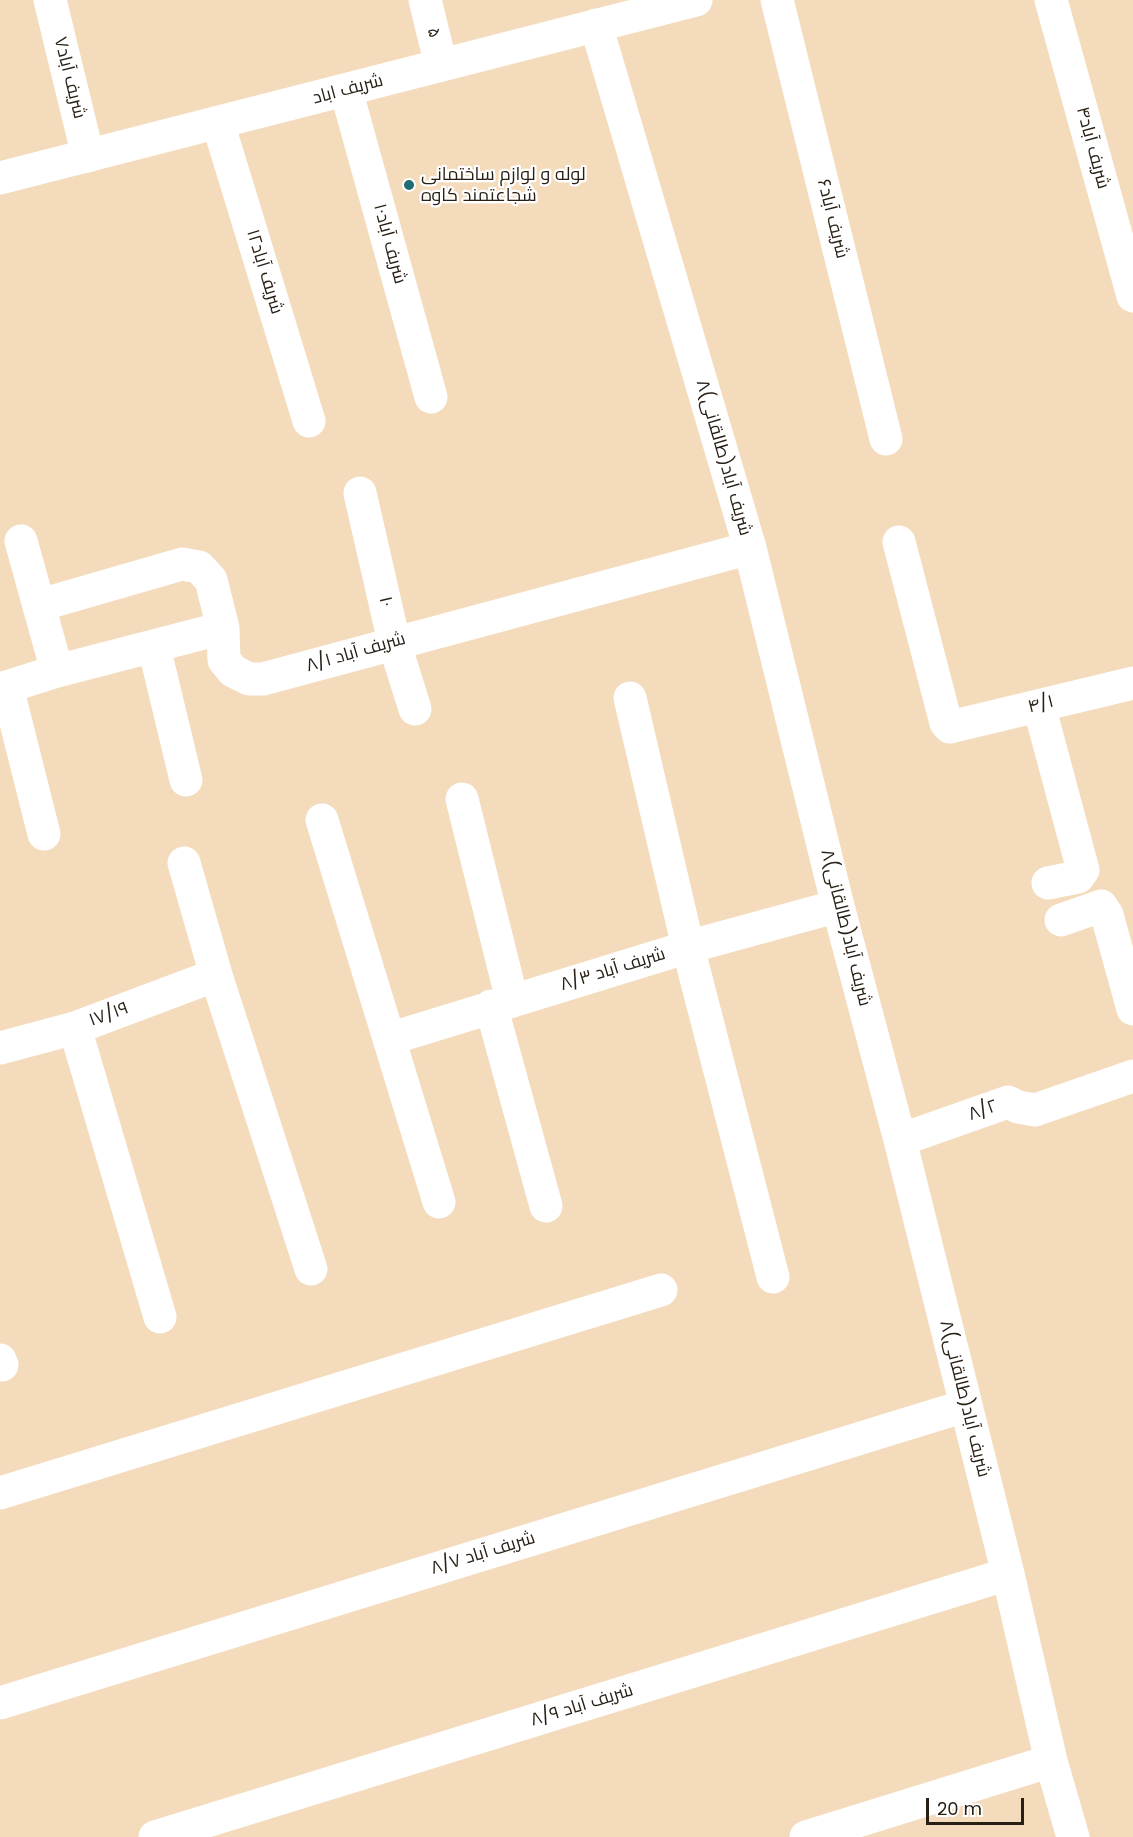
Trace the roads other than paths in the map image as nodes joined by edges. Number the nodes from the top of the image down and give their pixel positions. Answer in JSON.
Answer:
{"nodes":[{"id":1,"x":50,"y":0,"type":"edge"},
{"id":2,"x":425,"y":0,"type":"edge"},
{"id":3,"x":696,"y":0,"type":"edge"},
{"id":4,"x":777,"y":0,"type":"edge"},
{"id":5,"x":1051,"y":0,"type":"edge"},
{"id":6,"x":596,"y":25,"type":"junction"},
{"id":7,"x":441,"y":65,"type":"junction"},
{"id":8,"x":346,"y":90,"type":"junction"},
{"id":9,"x":218,"y":123,"type":"junction"},
{"id":10,"x":87,"y":156,"type":"junction"},
{"id":11,"x":0,"y":178,"type":"edge"},
{"id":12,"x":1133,"y":296,"type":"edge"},
{"id":13,"x":431,"y":397,"type":"dead end"},
{"id":14,"x":309,"y":421,"type":"dead end"},
{"id":15,"x":886,"y":439,"type":"dead end"},
{"id":16,"x":360,"y":493,"type":"dead end"},
{"id":17,"x":21,"y":541,"type":"dead end"},
{"id":18,"x":899,"y":542,"type":"dead end"},
{"id":19,"x":750,"y":548,"type":"junction"},
{"id":20,"x":40,"y":605,"type":"junction"},
{"id":21,"x":223,"y":628,"type":"junction"},
{"id":22,"x":394,"y":642,"type":"junction"},
{"id":23,"x":154,"y":647,"type":"junction"},
{"id":24,"x":57,"y":671,"type":"junction"},
{"id":25,"x":1133,"y":683,"type":"edge"},
{"id":26,"x":4,"y":688,"type":"edge"},
{"id":27,"x":630,"y":698,"type":"dead end"},
{"id":28,"x":1039,"y":706,"type":"junction"},
{"id":29,"x":415,"y":710,"type":"dead end"},
{"id":30,"x":186,"y":780,"type":"dead end"},
{"id":31,"x":462,"y":799,"type":"dead end"},
{"id":32,"x":322,"y":820,"type":"dead end"},
{"id":33,"x":44,"y":834,"type":"dead end"},
{"id":34,"x":184,"y":863,"type":"dead end"},
{"id":35,"x":1048,"y":883,"type":"dead end"},
{"id":36,"x":838,"y":906,"type":"junction"},
{"id":37,"x":1061,"y":920,"type":"dead end"},
{"id":38,"x":688,"y":947,"type":"junction"},
{"id":39,"x":216,"y":975,"type":"junction"},
{"id":40,"x":502,"y":1003,"type":"junction"},
{"id":41,"x":1133,"y":1009,"type":"edge"},
{"id":42,"x":75,"y":1028,"type":"junction"},
{"id":43,"x":389,"y":1040,"type":"junction"},
{"id":44,"x":0,"y":1048,"type":"edge"},
{"id":45,"x":1133,"y":1076,"type":"edge"},
{"id":46,"x":900,"y":1140,"type":"junction"},
{"id":47,"x":439,"y":1202,"type":"dead end"},
{"id":48,"x":546,"y":1206,"type":"dead end"},
{"id":49,"x":311,"y":1269,"type":"dead end"},
{"id":50,"x":773,"y":1277,"type":"dead end"},
{"id":51,"x":661,"y":1290,"type":"dead end"},
{"id":52,"x":160,"y":1317,"type":"dead end"},
{"id":53,"x":965,"y":1406,"type":"junction"},
{"id":54,"x":0,"y":1493,"type":"edge"},
{"id":55,"x":1008,"y":1574,"type":"junction"},
{"id":56,"x":0,"y":1702,"type":"edge"},
{"id":57,"x":1051,"y":1761,"type":"junction"},
{"id":58,"x":155,"y":1837,"type":"edge"},
{"id":59,"x":806,"y":1837,"type":"edge"},
{"id":60,"x":1073,"y":1837,"type":"edge"}],
"edges":[{"from":1,"to":10,"type":"street","name":"شریف آباد۷"},
{"from":2,"to":7,"type":"street","name":"۵"},
{"from":3,"to":6,"type":"street","name":"شریف اباد"},
{"from":4,"to":15,"type":"street","name":"شریف آباد۶"},
{"from":5,"to":12,"type":"street","name":"۴شریف آباد"},
{"from":6,"to":7,"type":"street","name":"شریف اباد"},
{"from":6,"to":19,"type":"street","name":"۸شریف آباد(طالقانی)"},
{"from":7,"to":8,"type":"street","name":"شریف اباد"},
{"from":8,"to":9,"type":"street","name":"شریف اباد"},
{"from":8,"to":13,"type":"street","name":"شریف آباد۱۰"},
{"from":9,"to":10,"type":"street","name":"شریف اباد"},
{"from":9,"to":14,"type":"street","name":"شریف آباد۱۲"},
{"from":10,"to":11,"type":"street","name":"شریف اباد"},
{"from":16,"to":22,"type":"street","name":"۱۰"},
{"from":17,"to":20,"type":"street"},
{"from":18,"to":28,"type":"street","name":"۴/۱"},
{"from":19,"to":22,"type":"street","name":"شریف آباد ۸/۱"},
{"from":19,"to":36,"type":"street","name":"۸شریف آباد(طالقانی)"},
{"from":20,"to":21,"type":"street","name":"شریف آباد ۸/۱"},
{"from":20,"to":24,"type":"street"},
{"from":21,"to":22,"type":"street","name":"شریف آباد ۸/۱"},
{"from":21,"to":23,"type":"street"},
{"from":22,"to":29,"type":"street","name":"۱۰"},
{"from":23,"to":24,"type":"street"},
{"from":23,"to":30,"type":"street"},
{"from":24,"to":26,"type":"street"},
{"from":25,"to":28,"type":"street","name":"۴/۱"},
{"from":26,"to":33,"type":"street"},
{"from":27,"to":38,"type":"street"},
{"from":28,"to":35,"type":"street"},
{"from":31,"to":40,"type":"street"},
{"from":32,"to":43,"type":"street"},
{"from":34,"to":39,"type":"street"},
{"from":36,"to":38,"type":"street","name":"شریف آباد ۸/۳"},
{"from":36,"to":46,"type":"street","name":"۸شریف آباد(طالقانی)"},
{"from":37,"to":41,"type":"street"},
{"from":38,"to":40,"type":"street","name":"شریف آباد ۸/۳"},
{"from":38,"to":50,"type":"street"},
{"from":39,"to":42,"type":"street","name":"۱۷/۱۹"},
{"from":39,"to":49,"type":"street"},
{"from":40,"to":43,"type":"street","name":"شریف آباد ۸/۳"},
{"from":40,"to":48,"type":"street"},
{"from":42,"to":44,"type":"street","name":"۱۷/۱۹"},
{"from":42,"to":52,"type":"street"},
{"from":43,"to":47,"type":"street"},
{"from":45,"to":46,"type":"street","name":"۸/۲"},
{"from":46,"to":53,"type":"street","name":"۸شریف آباد(طالقانی)"},
{"from":51,"to":54,"type":"street"},
{"from":53,"to":55,"type":"street","name":"۸شریف آباد(طالقانی)"},
{"from":53,"to":56,"type":"street","name":"شریف آباد ۸/۷"},
{"from":55,"to":57,"type":"street","name":"۸شریف آباد(طالقانی)"},
{"from":55,"to":58,"type":"street","name":"شریف آباد ۸/۹"},
{"from":57,"to":59,"type":"street"},
{"from":57,"to":60,"type":"street","name":"۸شریف آباد(طالقانی)"}]}
